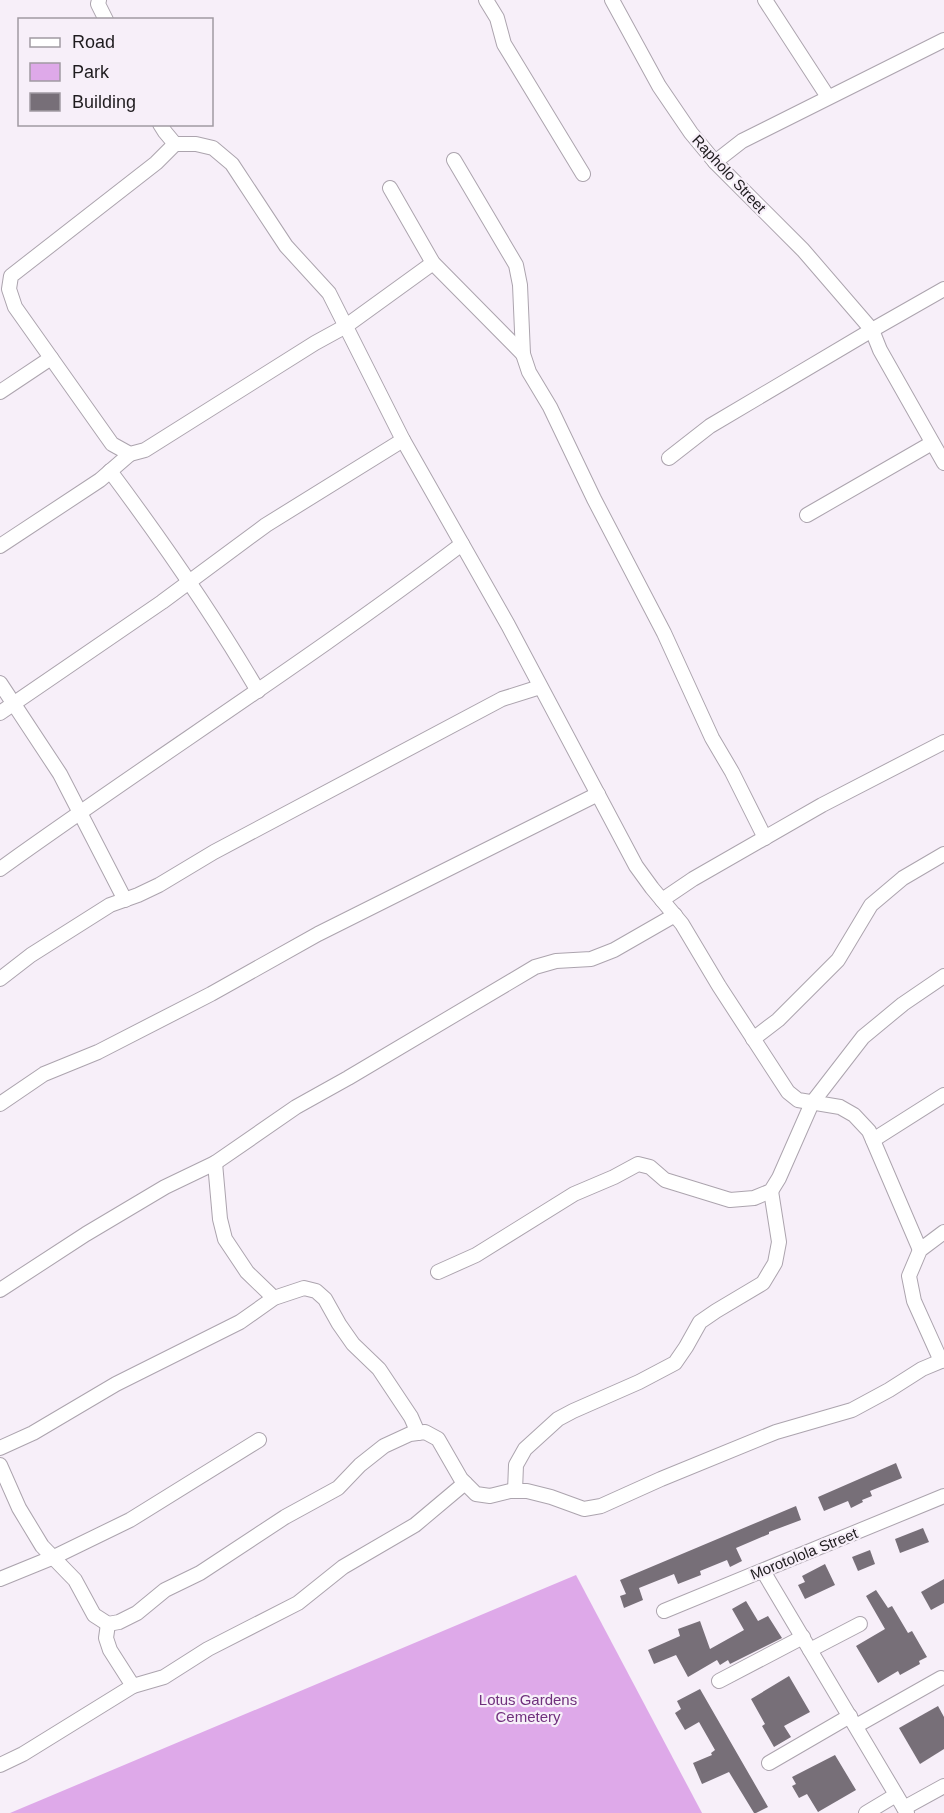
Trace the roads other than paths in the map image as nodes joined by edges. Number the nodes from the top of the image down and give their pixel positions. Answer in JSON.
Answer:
{"nodes":[{"id":1,"x":99,"y":0,"type":"edge"},
{"id":2,"x":486,"y":0,"type":"edge"},
{"id":3,"x":612,"y":0,"type":"edge"},
{"id":4,"x":765,"y":0,"type":"edge"},
{"id":5,"x":105,"y":18,"type":"edge"},
{"id":6,"x":944,"y":40,"type":"edge"},
{"id":7,"x":828,"y":97,"type":"junction"},
{"id":8,"x":161,"y":126,"type":"edge"},
{"id":9,"x":175,"y":144,"type":"junction"},
{"id":10,"x":454,"y":160,"type":"dead end"},
{"id":11,"x":715,"y":162,"type":"junction"},
{"id":12,"x":583,"y":174,"type":"dead end"},
{"id":13,"x":390,"y":188,"type":"dead end"},
{"id":14,"x":433,"y":263,"type":"junction"},
{"id":15,"x":944,"y":289,"type":"edge"},
{"id":16,"x":346,"y":326,"type":"junction"},
{"id":17,"x":872,"y":330,"type":"junction"},
{"id":18,"x":524,"y":354,"type":"junction"},
{"id":19,"x":51,"y":358,"type":"junction"},
{"id":20,"x":0,"y":392,"type":"edge"},
{"id":21,"x":403,"y":440,"type":"junction"},
{"id":22,"x":932,"y":443,"type":"junction"},
{"id":23,"x":130,"y":454,"type":"junction"},
{"id":24,"x":669,"y":458,"type":"dead end"},
{"id":25,"x":944,"y":463,"type":"edge"},
{"id":26,"x":110,"y":471,"type":"junction"},
{"id":27,"x":807,"y":515,"type":"dead end"},
{"id":28,"x":462,"y":544,"type":"junction"},
{"id":29,"x":0,"y":546,"type":"edge"},
{"id":30,"x":189,"y":582,"type":"junction"},
{"id":31,"x":0,"y":682,"type":"edge"},
{"id":32,"x":540,"y":687,"type":"junction"},
{"id":33,"x":258,"y":691,"type":"junction"},
{"id":34,"x":14,"y":704,"type":"junction"},
{"id":35,"x":0,"y":713,"type":"edge"},
{"id":36,"x":944,"y":742,"type":"edge"},
{"id":37,"x":598,"y":794,"type":"junction"},
{"id":38,"x":80,"y":812,"type":"junction"},
{"id":39,"x":765,"y":838,"type":"junction"},
{"id":40,"x":944,"y":854,"type":"edge"},
{"id":41,"x":0,"y":869,"type":"edge"},
{"id":42,"x":125,"y":900,"type":"junction"},
{"id":43,"x":662,"y":900,"type":"junction"},
{"id":44,"x":675,"y":915,"type":"junction"},
{"id":45,"x":944,"y":976,"type":"edge"},
{"id":46,"x":0,"y":979,"type":"edge"},
{"id":47,"x":753,"y":1040,"type":"junction"},
{"id":48,"x":944,"y":1095,"type":"edge"},
{"id":49,"x":812,"y":1103,"type":"junction"},
{"id":50,"x":0,"y":1104,"type":"edge"},
{"id":51,"x":873,"y":1140,"type":"junction"},
{"id":52,"x":215,"y":1162,"type":"junction"},
{"id":53,"x":771,"y":1191,"type":"junction"},
{"id":54,"x":944,"y":1232,"type":"edge"},
{"id":55,"x":920,"y":1250,"type":"junction"},
{"id":56,"x":438,"y":1272,"type":"dead end"},
{"id":57,"x":0,"y":1290,"type":"edge"},
{"id":58,"x":274,"y":1298,"type":"junction"},
{"id":59,"x":942,"y":1360,"type":"edge"},
{"id":60,"x":418,"y":1433,"type":"junction"},
{"id":61,"x":259,"y":1440,"type":"dead end"},
{"id":62,"x":0,"y":1448,"type":"edge"},
{"id":63,"x":0,"y":1465,"type":"edge"},
{"id":64,"x":465,"y":1483,"type":"junction"},
{"id":65,"x":515,"y":1491,"type":"junction"},
{"id":66,"x":944,"y":1496,"type":"edge"},
{"id":67,"x":54,"y":1557,"type":"junction"},
{"id":68,"x":763,"y":1571,"type":"junction"},
{"id":69,"x":0,"y":1579,"type":"edge"},
{"id":70,"x":664,"y":1611,"type":"dead end"},
{"id":71,"x":108,"y":1624,"type":"junction"},
{"id":72,"x":860,"y":1624,"type":"dead end"},
{"id":73,"x":803,"y":1638,"type":"junction"},
{"id":74,"x":810,"y":1650,"type":"junction"},
{"id":75,"x":941,"y":1678,"type":"dead end"},
{"id":76,"x":719,"y":1680,"type":"dead end"},
{"id":77,"x":133,"y":1686,"type":"junction"},
{"id":78,"x":853,"y":1721,"type":"junction"},
{"id":79,"x":770,"y":1763,"type":"dead end"},
{"id":80,"x":0,"y":1765,"type":"edge"},
{"id":81,"x":944,"y":1786,"type":"edge"},
{"id":82,"x":896,"y":1795,"type":"junction"},
{"id":83,"x":906,"y":1811,"type":"edge"},
{"id":84,"x":866,"y":1813,"type":"edge"}],
"edges":[{"from":1,"to":5,"type":"street"},
{"from":2,"to":12,"type":"street"},
{"from":3,"to":11,"type":"street","name":"Rapholo Street"},
{"from":4,"to":7,"type":"street"},
{"from":6,"to":7,"type":"street"},
{"from":7,"to":11,"type":"street"},
{"from":8,"to":9,"type":"street"},
{"from":9,"to":16,"type":"street"},
{"from":9,"to":19,"type":"street"},
{"from":10,"to":18,"type":"street"},
{"from":11,"to":17,"type":"street","name":"Rapholo Street"},
{"from":13,"to":14,"type":"street"},
{"from":14,"to":16,"type":"street"},
{"from":14,"to":18,"type":"street"},
{"from":15,"to":17,"type":"street"},
{"from":16,"to":21,"type":"street"},
{"from":16,"to":23,"type":"street"},
{"from":17,"to":22,"type":"street","name":"Rapholo Street"},
{"from":17,"to":24,"type":"street"},
{"from":18,"to":39,"type":"street"},
{"from":19,"to":20,"type":"street"},
{"from":19,"to":23,"type":"street"},
{"from":21,"to":28,"type":"street"},
{"from":21,"to":30,"type":"street"},
{"from":22,"to":25,"type":"street","name":"Rapholo Street"},
{"from":22,"to":27,"type":"street"},
{"from":23,"to":26,"type":"street"},
{"from":26,"to":29,"type":"street"},
{"from":26,"to":30,"type":"street"},
{"from":28,"to":32,"type":"street"},
{"from":28,"to":33,"type":"street"},
{"from":30,"to":33,"type":"street"},
{"from":30,"to":34,"type":"street"},
{"from":31,"to":34,"type":"street"},
{"from":32,"to":37,"type":"street"},
{"from":32,"to":42,"type":"street"},
{"from":33,"to":38,"type":"street"},
{"from":34,"to":35,"type":"street"},
{"from":34,"to":38,"type":"street"},
{"from":36,"to":39,"type":"street"},
{"from":37,"to":43,"type":"street"},
{"from":37,"to":50,"type":"street"},
{"from":38,"to":41,"type":"street"},
{"from":38,"to":42,"type":"street"},
{"from":39,"to":43,"type":"street"},
{"from":40,"to":47,"type":"street"},
{"from":42,"to":46,"type":"street"},
{"from":43,"to":44,"type":"street"},
{"from":44,"to":47,"type":"street"},
{"from":44,"to":52,"type":"street"},
{"from":45,"to":49,"type":"street"},
{"from":47,"to":49,"type":"street"},
{"from":48,"to":51,"type":"street"},
{"from":49,"to":51,"type":"street"},
{"from":49,"to":53,"type":"street"},
{"from":51,"to":55,"type":"street"},
{"from":52,"to":57,"type":"street"},
{"from":52,"to":58,"type":"street"},
{"from":53,"to":56,"type":"street"},
{"from":53,"to":65,"type":"street"},
{"from":54,"to":55,"type":"street"},
{"from":55,"to":59,"type":"street"},
{"from":58,"to":60,"type":"street"},
{"from":58,"to":62,"type":"street"},
{"from":59,"to":65,"type":"street"},
{"from":60,"to":64,"type":"street"},
{"from":60,"to":71,"type":"street"},
{"from":61,"to":67,"type":"street"},
{"from":63,"to":67,"type":"street"},
{"from":64,"to":65,"type":"street"},
{"from":64,"to":77,"type":"street"},
{"from":66,"to":68,"type":"street","name":"Morotolola Street"},
{"from":67,"to":69,"type":"street"},
{"from":67,"to":71,"type":"street"},
{"from":68,"to":70,"type":"street","name":"Morotolola Street"},
{"from":68,"to":73,"type":"street"},
{"from":71,"to":77,"type":"street"},
{"from":72,"to":74,"type":"street"},
{"from":73,"to":74,"type":"street"},
{"from":73,"to":76,"type":"street"},
{"from":74,"to":78,"type":"street"},
{"from":75,"to":78,"type":"street"},
{"from":77,"to":80,"type":"street"},
{"from":78,"to":79,"type":"street"},
{"from":78,"to":82,"type":"street"},
{"from":81,"to":83,"type":"street"},
{"from":82,"to":83,"type":"street"},
{"from":82,"to":84,"type":"street"}]}
